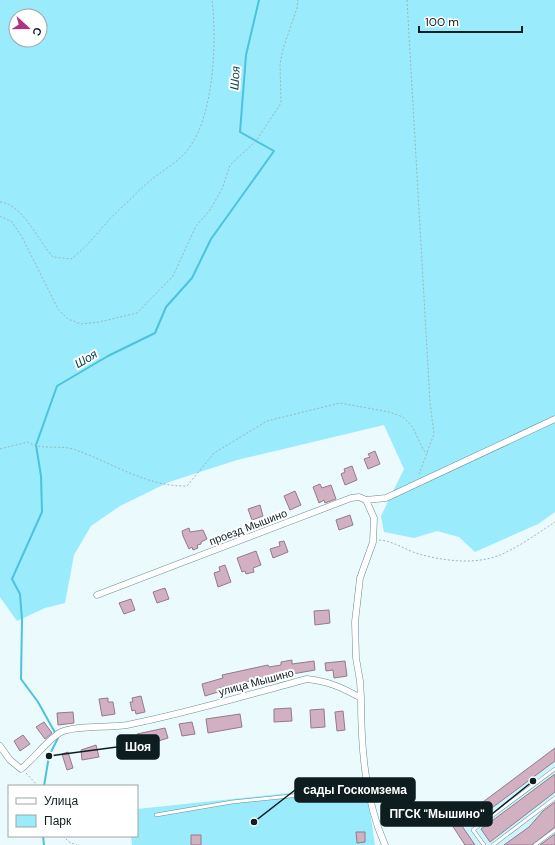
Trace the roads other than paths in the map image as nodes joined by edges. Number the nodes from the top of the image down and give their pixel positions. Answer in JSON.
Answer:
{"nodes":[{"id":1,"x":555,"y":419,"type":"edge"},
{"id":2,"x":366,"y":500,"type":"junction"},
{"id":3,"x":97,"y":595,"type":"dead end"},
{"id":4,"x":361,"y":698,"type":"junction"},
{"id":5,"x":0,"y":746,"type":"edge"},
{"id":6,"x":555,"y":769,"type":"edge"},
{"id":7,"x":370,"y":796,"type":"junction"},
{"id":8,"x":555,"y":798,"type":"edge"},
{"id":9,"x":156,"y":815,"type":"dead end"},
{"id":10,"x":555,"y":830,"type":"edge"},
{"id":11,"x":384,"y":845,"type":"edge"},
{"id":12,"x":484,"y":845,"type":"edge"},
{"id":13,"x":493,"y":845,"type":"edge"},
{"id":14,"x":535,"y":845,"type":"edge"}],
"edges":[{"from":1,"to":2,"type":"street","name":"проезд Мышино"},
{"from":2,"to":3,"type":"street","name":"проезд Мышино"},
{"from":2,"to":4,"type":"street"},
{"from":4,"to":5,"type":"street","name":"улица Мышино"},
{"from":4,"to":7,"type":"street"},
{"from":6,"to":12,"type":"lane"},
{"from":7,"to":9,"type":"lane"},
{"from":7,"to":11,"type":"street"},
{"from":8,"to":13,"type":"lane"},
{"from":10,"to":14,"type":"lane"}]}
